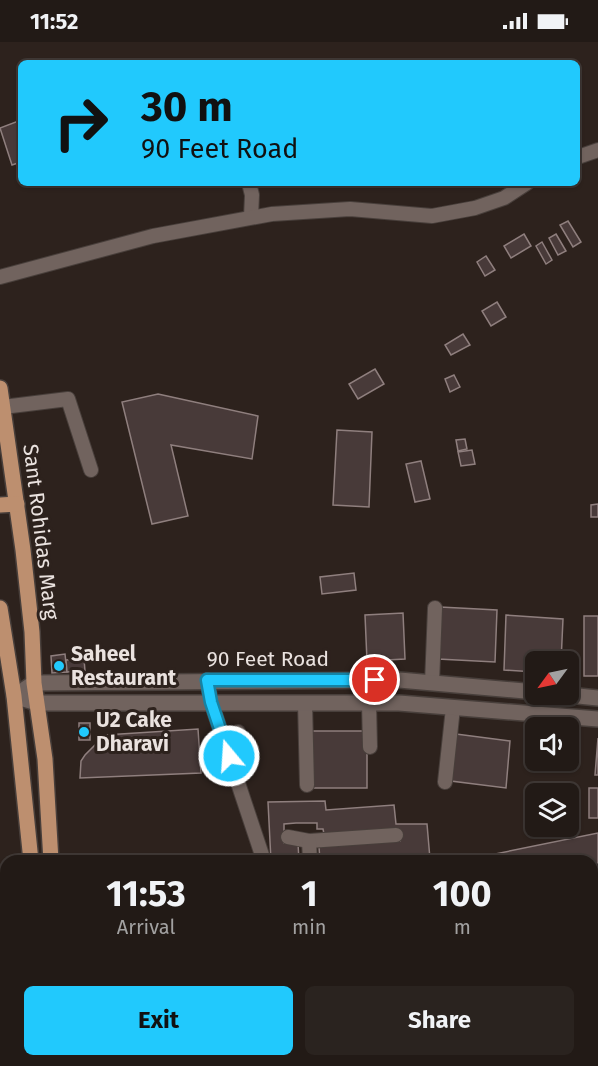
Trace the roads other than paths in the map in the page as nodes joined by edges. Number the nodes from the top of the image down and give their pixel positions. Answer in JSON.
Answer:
{"nodes":[{"id":1,"x":598,"y":150,"type":"edge"},
{"id":2,"x":580,"y":156,"type":"edge"},
{"id":3,"x":250,"y":186,"type":"edge"},
{"id":4,"x":522,"y":186,"type":"edge"},
{"id":5,"x":251,"y":217,"type":"junction"},
{"id":6,"x":0,"y":277,"type":"edge"},
{"id":7,"x":0,"y":388,"type":"edge"},
{"id":8,"x":3,"y":407,"type":"junction"},
{"id":9,"x":91,"y":470,"type":"dead end"},
{"id":10,"x":17,"y":504,"type":"junction"},
{"id":11,"x":0,"y":506,"type":"edge"},
{"id":12,"x":0,"y":608,"type":"edge"},
{"id":13,"x":435,"y":608,"type":"dead end"},
{"id":14,"x":207,"y":680,"type":"junction"},
{"id":15,"x":399,"y":680,"type":"junction"},
{"id":16,"x":34,"y":683,"type":"junction"},
{"id":17,"x":432,"y":683,"type":"junction"},
{"id":18,"x":494,"y":689,"type":"junction"},
{"id":19,"x":525,"y":691,"type":"edge"},
{"id":20,"x":14,"y":696,"type":"junction"},
{"id":21,"x":579,"y":696,"type":"edge"},
{"id":22,"x":598,"y":698,"type":"edge"},
{"id":23,"x":211,"y":702,"type":"junction"},
{"id":24,"x":37,"y":703,"type":"junction"},
{"id":25,"x":303,"y":703,"type":"junction"},
{"id":26,"x":369,"y":703,"type":"junction"},
{"id":27,"x":399,"y":703,"type":"junction"},
{"id":28,"x":453,"y":708,"type":"junction"},
{"id":29,"x":491,"y":711,"type":"junction"},
{"id":30,"x":598,"y":719,"type":"edge"},
{"id":31,"x":238,"y":732,"type":"dead end"},
{"id":32,"x":370,"y":747,"type":"dead end"},
{"id":33,"x":235,"y":761,"type":"junction"},
{"id":34,"x":445,"y":782,"type":"dead end"},
{"id":35,"x":303,"y":784,"type":"dead end"},
{"id":36,"x":396,"y":835,"type":"dead end"},
{"id":37,"x":288,"y":837,"type":"dead end"},
{"id":38,"x":309,"y":841,"type":"junction"},
{"id":39,"x":30,"y":855,"type":"edge"},
{"id":40,"x":51,"y":855,"type":"edge"},
{"id":41,"x":262,"y":855,"type":"edge"},
{"id":42,"x":310,"y":855,"type":"edge"}],
"edges":[{"from":1,"to":2,"type":"street"},
{"from":3,"to":5,"type":"street"},
{"from":4,"to":5,"type":"street"},
{"from":5,"to":6,"type":"street"},
{"from":7,"to":8,"type":"main road","name":"Sant Rohidas Marg"},
{"from":8,"to":9,"type":"street"},
{"from":8,"to":10,"type":"main road","name":"Sant Rohidas Marg"},
{"from":10,"to":11,"type":"main road"},
{"from":10,"to":16,"type":"main road","name":"Sant Rohidas Marg"},
{"from":12,"to":20,"type":"main road"},
{"from":13,"to":17,"type":"street"},
{"from":14,"to":15,"type":"main road","name":"90 Feet Road"},
{"from":14,"to":16,"type":"main road","name":"90 Feet Road"},
{"from":14,"to":23,"type":"street"},
{"from":15,"to":17,"type":"main road","name":"90 Feet Road"},
{"from":15,"to":27,"type":"main road"},
{"from":16,"to":20,"type":"main road"},
{"from":16,"to":24,"type":"main road","name":"Sant Rohidas Marg"},
{"from":17,"to":18,"type":"main road","name":"90 Feet Road"},
{"from":18,"to":19,"type":"main road","name":"90 Feet Road"},
{"from":18,"to":29,"type":"main road"},
{"from":20,"to":24,"type":"main road","name":"90 Feet Road"},
{"from":20,"to":39,"type":"main road"},
{"from":21,"to":22,"type":"main road"},
{"from":23,"to":24,"type":"main road","name":"90 Feet Road"},
{"from":23,"to":25,"type":"main road","name":"90 Feet Road"},
{"from":23,"to":33,"type":"street"},
{"from":24,"to":40,"type":"main road","name":"Sant Rohidas Marg"},
{"from":25,"to":26,"type":"main road","name":"90 Feet Road"},
{"from":25,"to":35,"type":"street"},
{"from":26,"to":27,"type":"main road","name":"90 Feet Road"},
{"from":26,"to":32,"type":"street"},
{"from":27,"to":28,"type":"main road","name":"90 Feet Road"},
{"from":28,"to":29,"type":"main road","name":"90 Feet Road"},
{"from":28,"to":34,"type":"street"},
{"from":29,"to":30,"type":"main road","name":"90 Feet Road"},
{"from":31,"to":33,"type":"street"},
{"from":33,"to":41,"type":"street"},
{"from":36,"to":38,"type":"street"},
{"from":37,"to":38,"type":"street"},
{"from":38,"to":42,"type":"street"}]}
